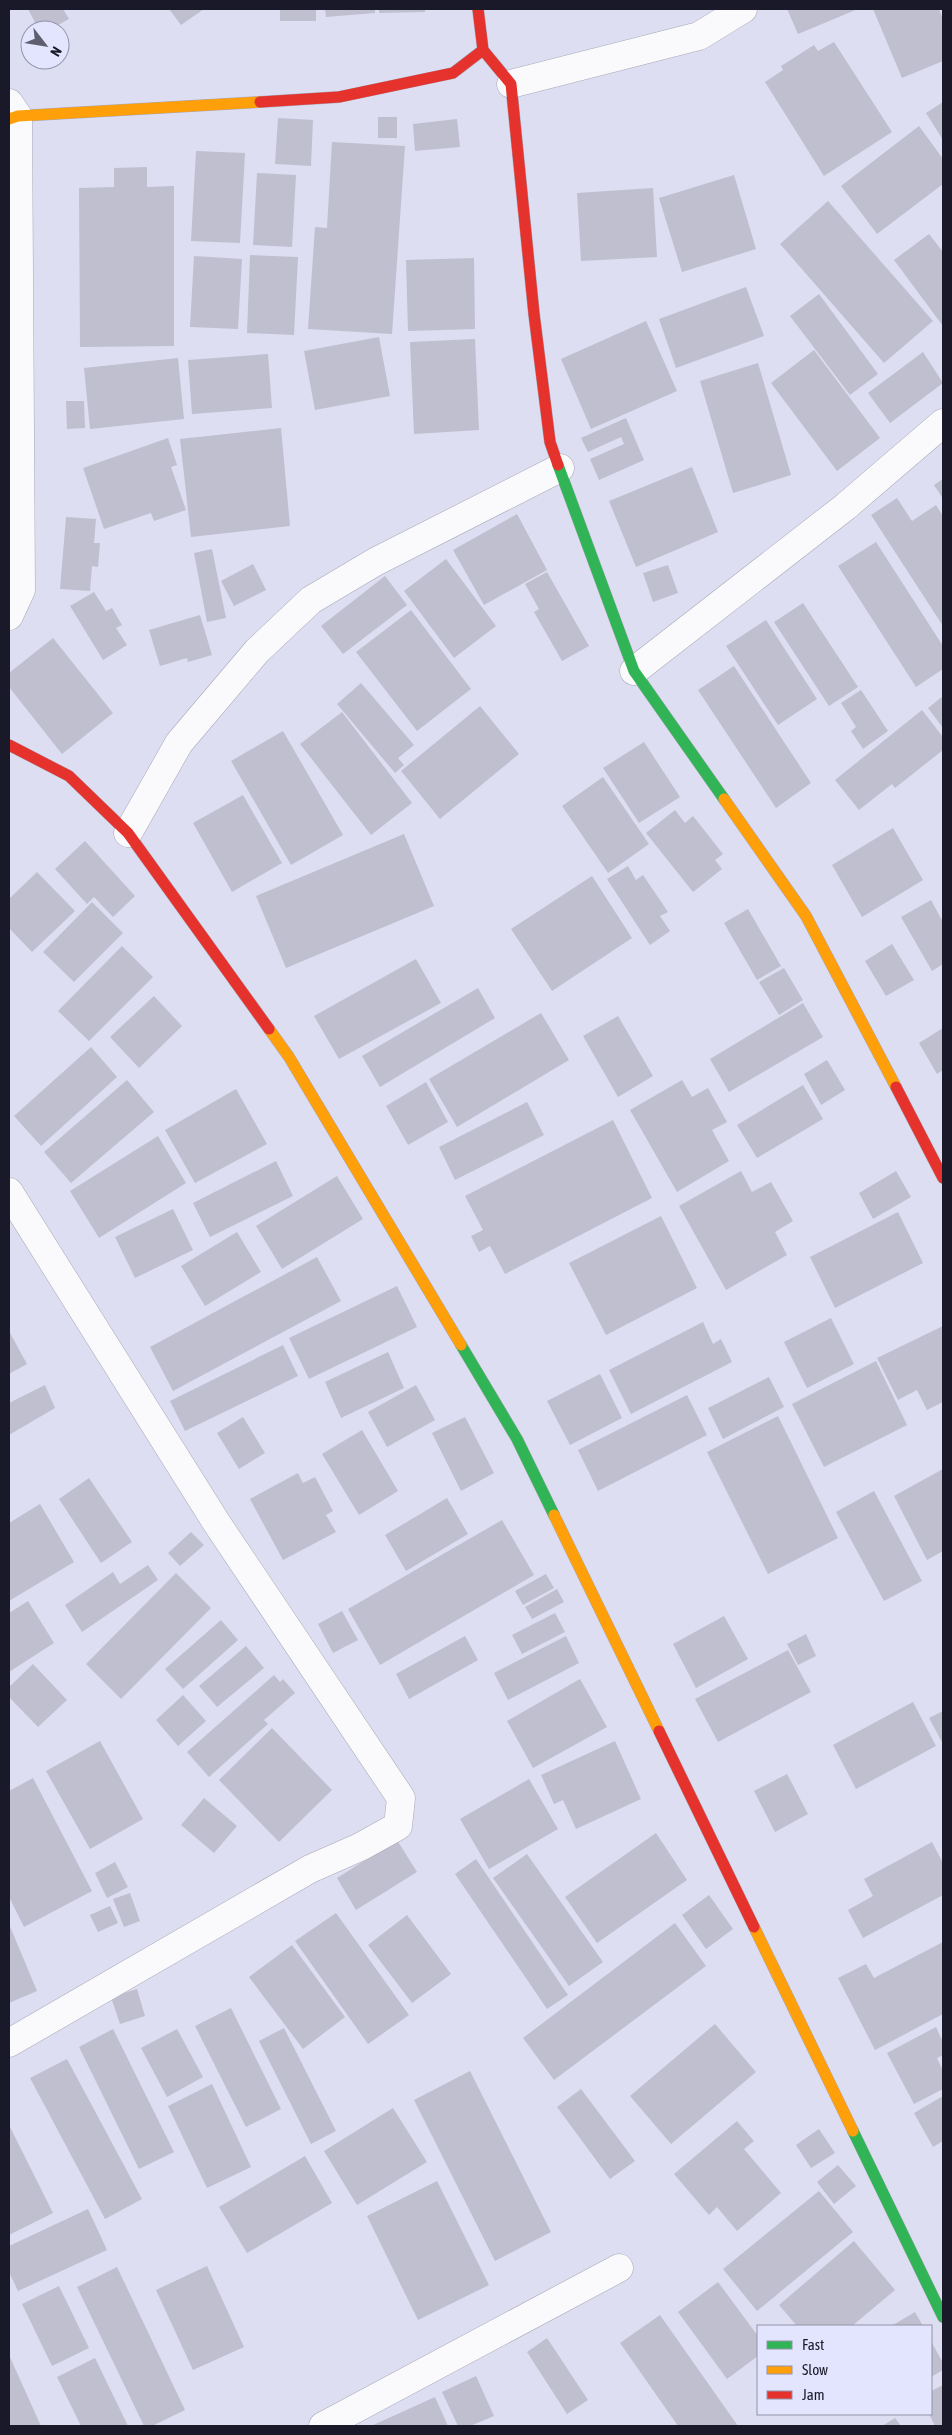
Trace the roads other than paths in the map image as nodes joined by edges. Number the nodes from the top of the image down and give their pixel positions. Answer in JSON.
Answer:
{"nodes":[{"id":1,"x":478,"y":9,"type":"edge"},
{"id":2,"x":743,"y":9,"type":"edge"},
{"id":3,"x":483,"y":50,"type":"junction"},
{"id":4,"x":512,"y":84,"type":"junction"},
{"id":5,"x":12,"y":113,"type":"edge"},
{"id":6,"x":943,"y":423,"type":"edge"},
{"id":7,"x":560,"y":468,"type":"junction"},
{"id":8,"x":9,"y":616,"type":"edge"},
{"id":9,"x":634,"y":671,"type":"junction"},
{"id":10,"x":9,"y":745,"type":"edge"},
{"id":11,"x":128,"y":833,"type":"junction"},
{"id":12,"x":943,"y":1178,"type":"edge"},
{"id":13,"x":9,"y":1192,"type":"edge"},
{"id":14,"x":9,"y":2043,"type":"edge"},
{"id":15,"x":618,"y":2268,"type":"dead end"},
{"id":16,"x":943,"y":2317,"type":"edge"},
{"id":17,"x":323,"y":2426,"type":"edge"}],
"edges":[{"from":1,"to":3,"type":"street"},
{"from":2,"to":4,"type":"street"},
{"from":3,"to":4,"type":"street"},
{"from":3,"to":5,"type":"street"},
{"from":4,"to":7,"type":"street"},
{"from":5,"to":8,"type":"street"},
{"from":6,"to":9,"type":"street"},
{"from":7,"to":9,"type":"street"},
{"from":7,"to":11,"type":"street"},
{"from":9,"to":12,"type":"street"},
{"from":10,"to":11,"type":"street"},
{"from":11,"to":16,"type":"street"},
{"from":13,"to":14,"type":"street"},
{"from":15,"to":17,"type":"street"}]}
